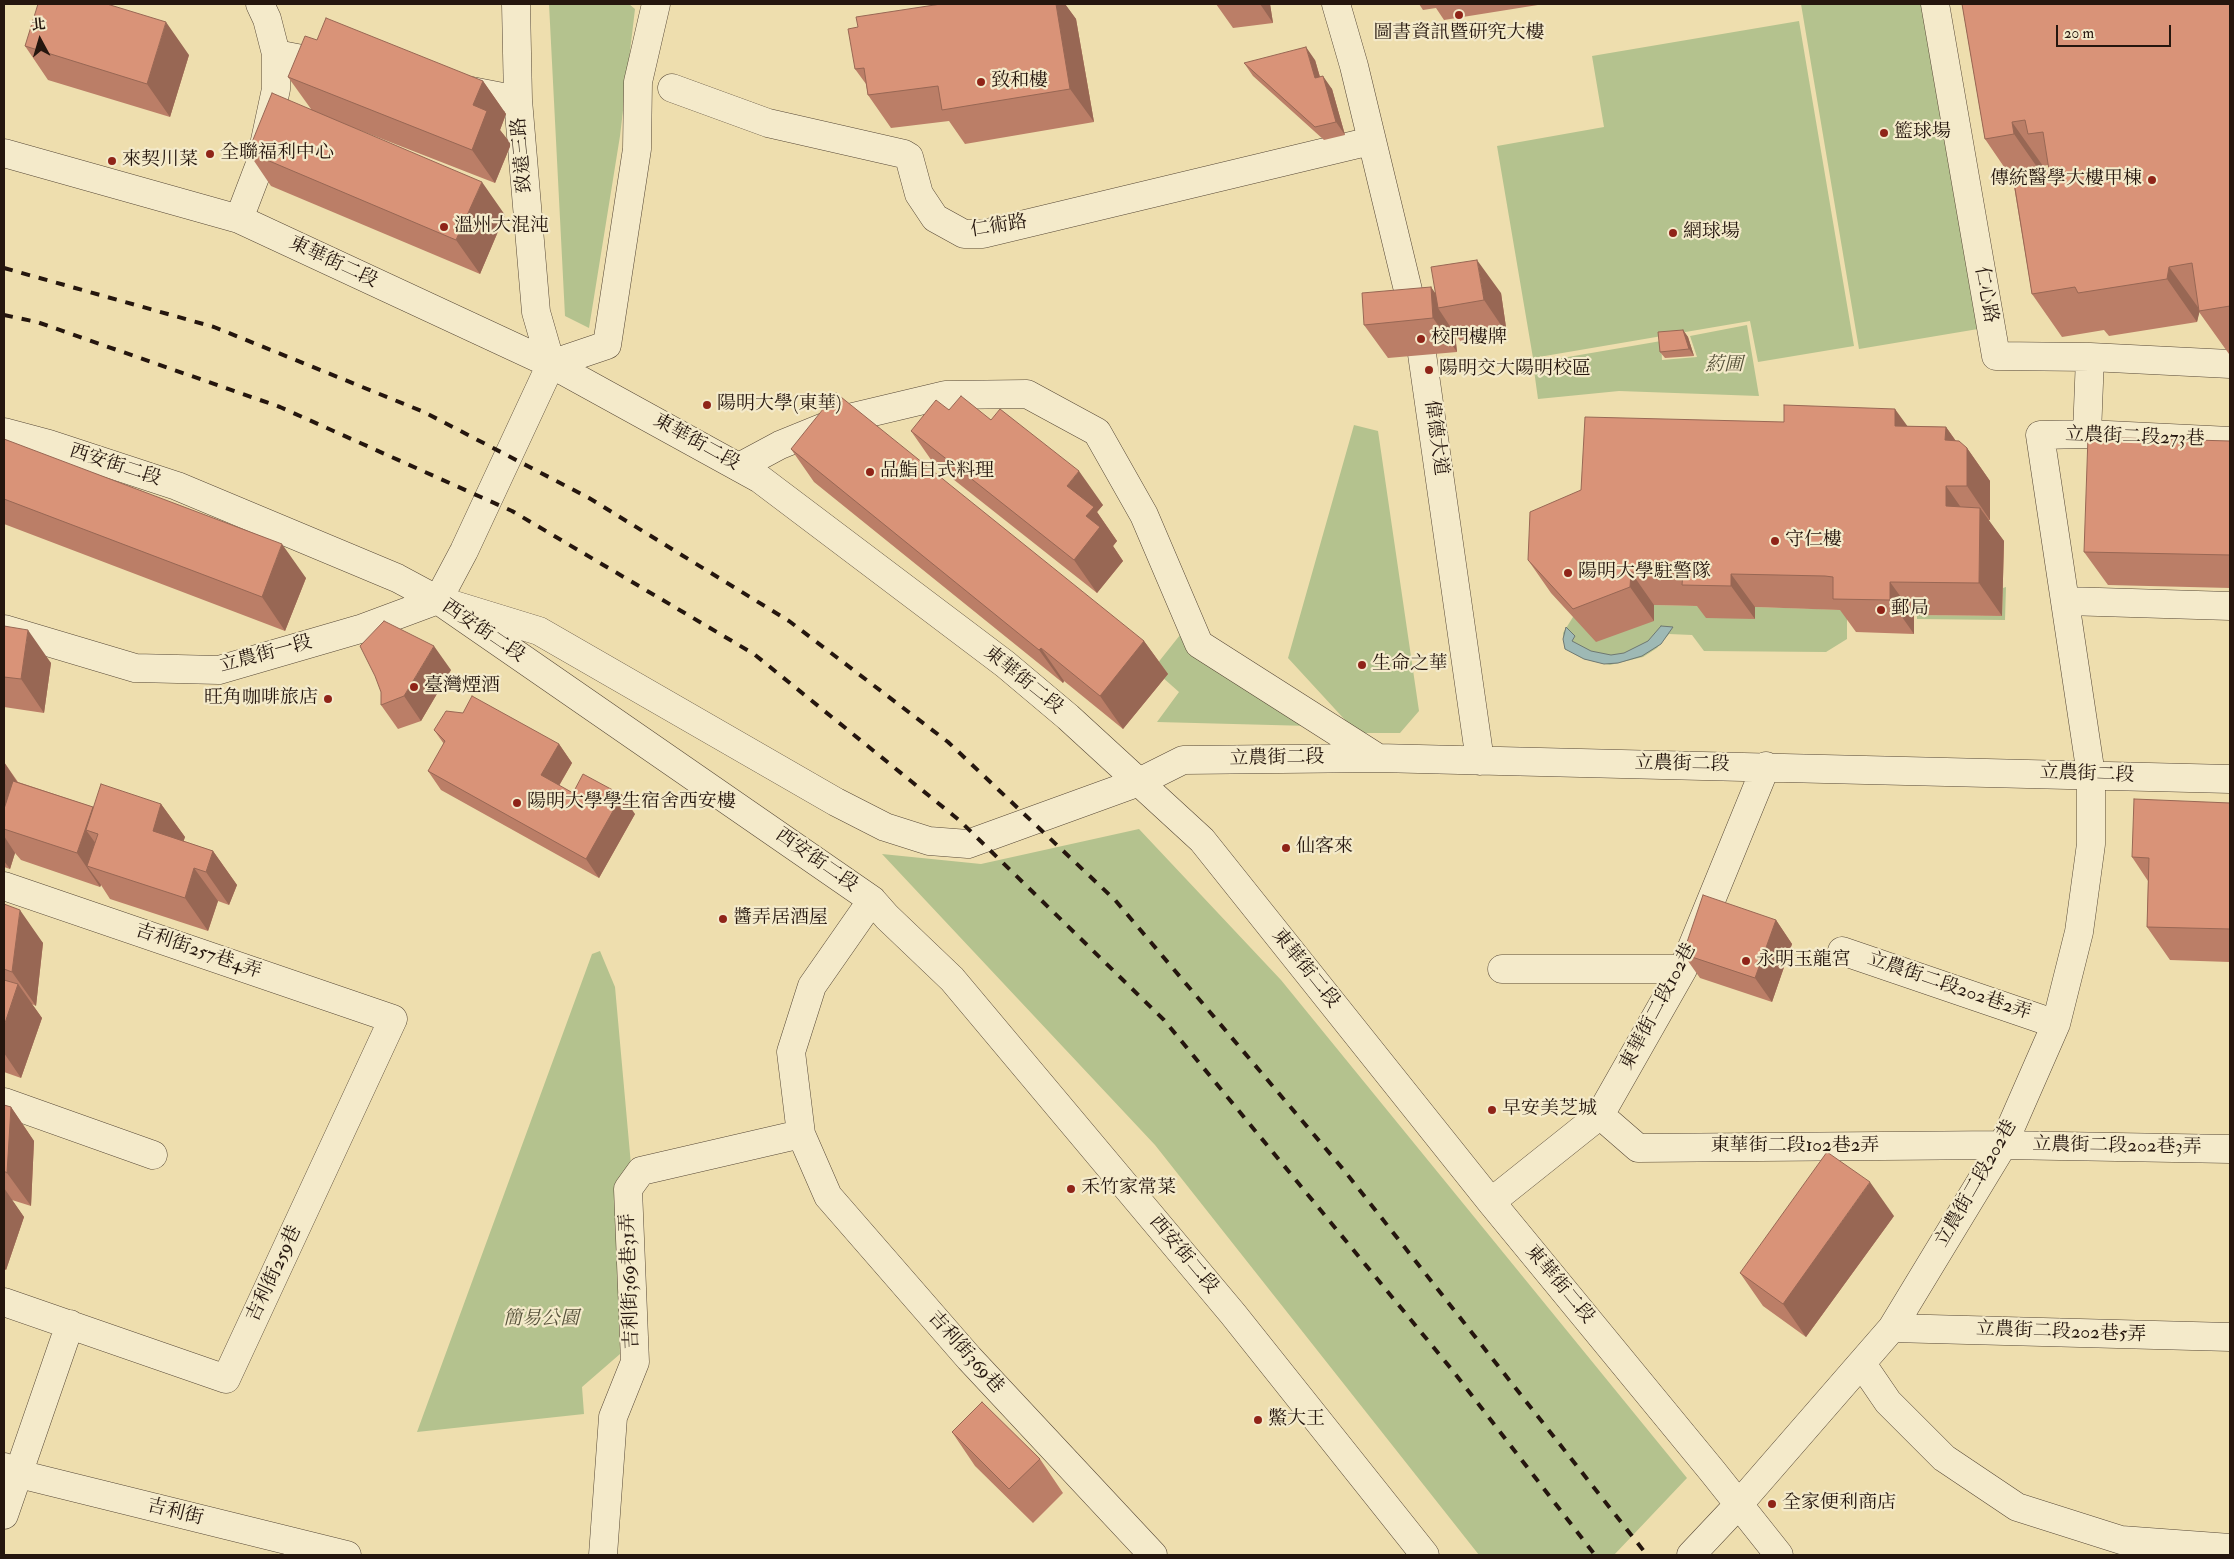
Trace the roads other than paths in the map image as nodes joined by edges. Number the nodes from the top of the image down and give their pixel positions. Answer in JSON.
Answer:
{"nodes":[{"id":1,"x":260,"y":4,"type":"edge"},
{"id":2,"x":516,"y":4,"type":"edge"},
{"id":3,"x":656,"y":4,"type":"edge"},
{"id":4,"x":1336,"y":4,"type":"edge"},
{"id":5,"x":1935,"y":4,"type":"edge"},
{"id":6,"x":276,"y":54,"type":"junction"},
{"id":7,"x":354,"y":69,"type":"edge"},
{"id":8,"x":431,"y":83,"type":"edge"},
{"id":9,"x":672,"y":88,"type":"dead end"},
{"id":10,"x":518,"y":100,"type":"junction"},
{"id":11,"x":1371,"y":141,"type":"junction"},
{"id":12,"x":4,"y":153,"type":"edge"},
{"id":13,"x":239,"y":219,"type":"junction"},
{"id":14,"x":2090,"y":357,"type":"junction"},
{"id":15,"x":551,"y":364,"type":"junction"},
{"id":16,"x":2230,"y":364,"type":"edge"},
{"id":17,"x":4,"y":432,"type":"edge"},
{"id":18,"x":2087,"y":434,"type":"junction"},
{"id":19,"x":2040,"y":435,"type":"joint"},
{"id":20,"x":2230,"y":441,"type":"edge"},
{"id":21,"x":739,"y":467,"type":"junction"},
{"id":22,"x":438,"y":600,"type":"junction"},
{"id":23,"x":2066,"y":601,"type":"junction"},
{"id":24,"x":2230,"y":606,"type":"edge"},
{"id":25,"x":4,"y":629,"type":"edge"},
{"id":26,"x":1378,"y":758,"type":"junction"},
{"id":27,"x":1480,"y":761,"type":"junction"},
{"id":28,"x":1766,"y":766,"type":"junction"},
{"id":29,"x":2091,"y":775,"type":"junction"},
{"id":30,"x":2230,"y":779,"type":"edge"},
{"id":31,"x":1139,"y":782,"type":"junction"},
{"id":32,"x":4,"y":886,"type":"edge"},
{"id":33,"x":872,"y":900,"type":"junction"},
{"id":34,"x":1842,"y":951,"type":"dead end"},
{"id":35,"x":1502,"y":969,"type":"dead end"},
{"id":36,"x":1683,"y":969,"type":"junction"},
{"id":37,"x":393,"y":1019,"type":"joint"},
{"id":38,"x":2056,"y":1024,"type":"junction"},
{"id":39,"x":4,"y":1102,"type":"edge"},
{"id":40,"x":1600,"y":1115,"type":"junction"},
{"id":41,"x":801,"y":1134,"type":"junction"},
{"id":42,"x":2003,"y":1145,"type":"junction"},
{"id":43,"x":2230,"y":1150,"type":"edge"},
{"id":44,"x":152,"y":1155,"type":"dead end"},
{"id":45,"x":1491,"y":1202,"type":"junction"},
{"id":46,"x":4,"y":1302,"type":"edge"},
{"id":47,"x":70,"y":1324,"type":"junction"},
{"id":48,"x":1892,"y":1328,"type":"junction"},
{"id":49,"x":2230,"y":1337,"type":"edge"},
{"id":50,"x":1862,"y":1364,"type":"junction"},
{"id":51,"x":12,"y":1471,"type":"edge"},
{"id":52,"x":1740,"y":1504,"type":"junction"},
{"id":53,"x":4,"y":1515,"type":"edge"},
{"id":54,"x":2230,"y":1548,"type":"edge"},
{"id":55,"x":347,"y":1555,"type":"edge"},
{"id":56,"x":603,"y":1555,"type":"edge"},
{"id":57,"x":1153,"y":1555,"type":"edge"},
{"id":58,"x":1425,"y":1555,"type":"edge"},
{"id":59,"x":1691,"y":1555,"type":"edge"},
{"id":60,"x":1779,"y":1555,"type":"edge"}],
"edges":[{"from":1,"to":6,"type":"street"},
{"from":2,"to":10,"type":"street","name":"致遠三路"},
{"from":3,"to":15,"type":"street"},
{"from":4,"to":11,"type":"street","name":"偉德大道"},
{"from":5,"to":14,"type":"street","name":"仁心路"},
{"from":6,"to":7,"type":"street"},
{"from":6,"to":13,"type":"street"},
{"from":8,"to":10,"type":"street"},
{"from":9,"to":11,"type":"street","name":"仁術路"},
{"from":10,"to":15,"type":"street","name":"致遠三路"},
{"from":11,"to":27,"type":"street","name":"偉德大道"},
{"from":12,"to":13,"type":"street","name":"東華街二段"},
{"from":13,"to":15,"type":"street","name":"東華街二段"},
{"from":14,"to":16,"type":"street","name":"仁心路"},
{"from":14,"to":18,"type":"street"},
{"from":15,"to":21,"type":"street","name":"東華街二段"},
{"from":15,"to":22,"type":"street"},
{"from":17,"to":22,"type":"street","name":"西安街二段"},
{"from":18,"to":19,"type":"street","name":"立農街二段273巷"},
{"from":18,"to":20,"type":"street","name":"立農街二段273巷"},
{"from":19,"to":23,"type":"street","name":"立農街二段202巷"},
{"from":21,"to":26,"type":"street"},
{"from":21,"to":31,"type":"street","name":"東華街二段"},
{"from":22,"to":25,"type":"street","name":"立農街一段"},
{"from":22,"to":31,"type":"street","name":"立農街二段"},
{"from":22,"to":33,"type":"street","name":"西安街二段"},
{"from":23,"to":24,"type":"street"},
{"from":23,"to":29,"type":"street","name":"立農街二段202巷"},
{"from":26,"to":27,"type":"street","name":"立農街二段"},
{"from":26,"to":31,"type":"street","name":"立農街二段"},
{"from":27,"to":28,"type":"street","name":"立農街二段"},
{"from":28,"to":29,"type":"street","name":"立農街二段"},
{"from":28,"to":36,"type":"street","name":"東華街二段102巷"},
{"from":29,"to":30,"type":"street","name":"立農街二段"},
{"from":29,"to":38,"type":"street","name":"立農街二段202巷"},
{"from":31,"to":45,"type":"street","name":"東華街二段"},
{"from":32,"to":37,"type":"street","name":"吉利街257巷4弄"},
{"from":33,"to":41,"type":"street","name":"吉利街369巷"},
{"from":33,"to":58,"type":"street","name":"西安街二段"},
{"from":34,"to":38,"type":"street","name":"立農街二段202巷2弄"},
{"from":35,"to":36,"type":"street"},
{"from":36,"to":40,"type":"street","name":"東華街二段102巷"},
{"from":37,"to":47,"type":"street","name":"吉利街259巷"},
{"from":38,"to":42,"type":"street","name":"立農街二段202巷"},
{"from":39,"to":44,"type":"street"},
{"from":40,"to":42,"type":"street","name":"東華街二段102巷2弄"},
{"from":40,"to":45,"type":"street","name":"東華街二段102巷"},
{"from":41,"to":56,"type":"street","name":"吉利街369巷31弄"},
{"from":41,"to":57,"type":"street","name":"吉利街369巷"},
{"from":42,"to":43,"type":"street","name":"立農街二段202巷3弄"},
{"from":42,"to":48,"type":"street","name":"立農街二段202巷"},
{"from":45,"to":52,"type":"street","name":"東華街二段"},
{"from":46,"to":47,"type":"street","name":"吉利街259巷"},
{"from":47,"to":51,"type":"street"},
{"from":48,"to":49,"type":"street","name":"立農街二段202巷5弄"},
{"from":48,"to":50,"type":"street","name":"立農街二段202巷"},
{"from":50,"to":52,"type":"street","name":"立農街二段202巷"},
{"from":50,"to":54,"type":"street"},
{"from":51,"to":53,"type":"street"},
{"from":51,"to":55,"type":"street","name":"吉利街"},
{"from":52,"to":59,"type":"street","name":"立農街二段202巷"},
{"from":52,"to":60,"type":"street","name":"東華街二段"}]}
